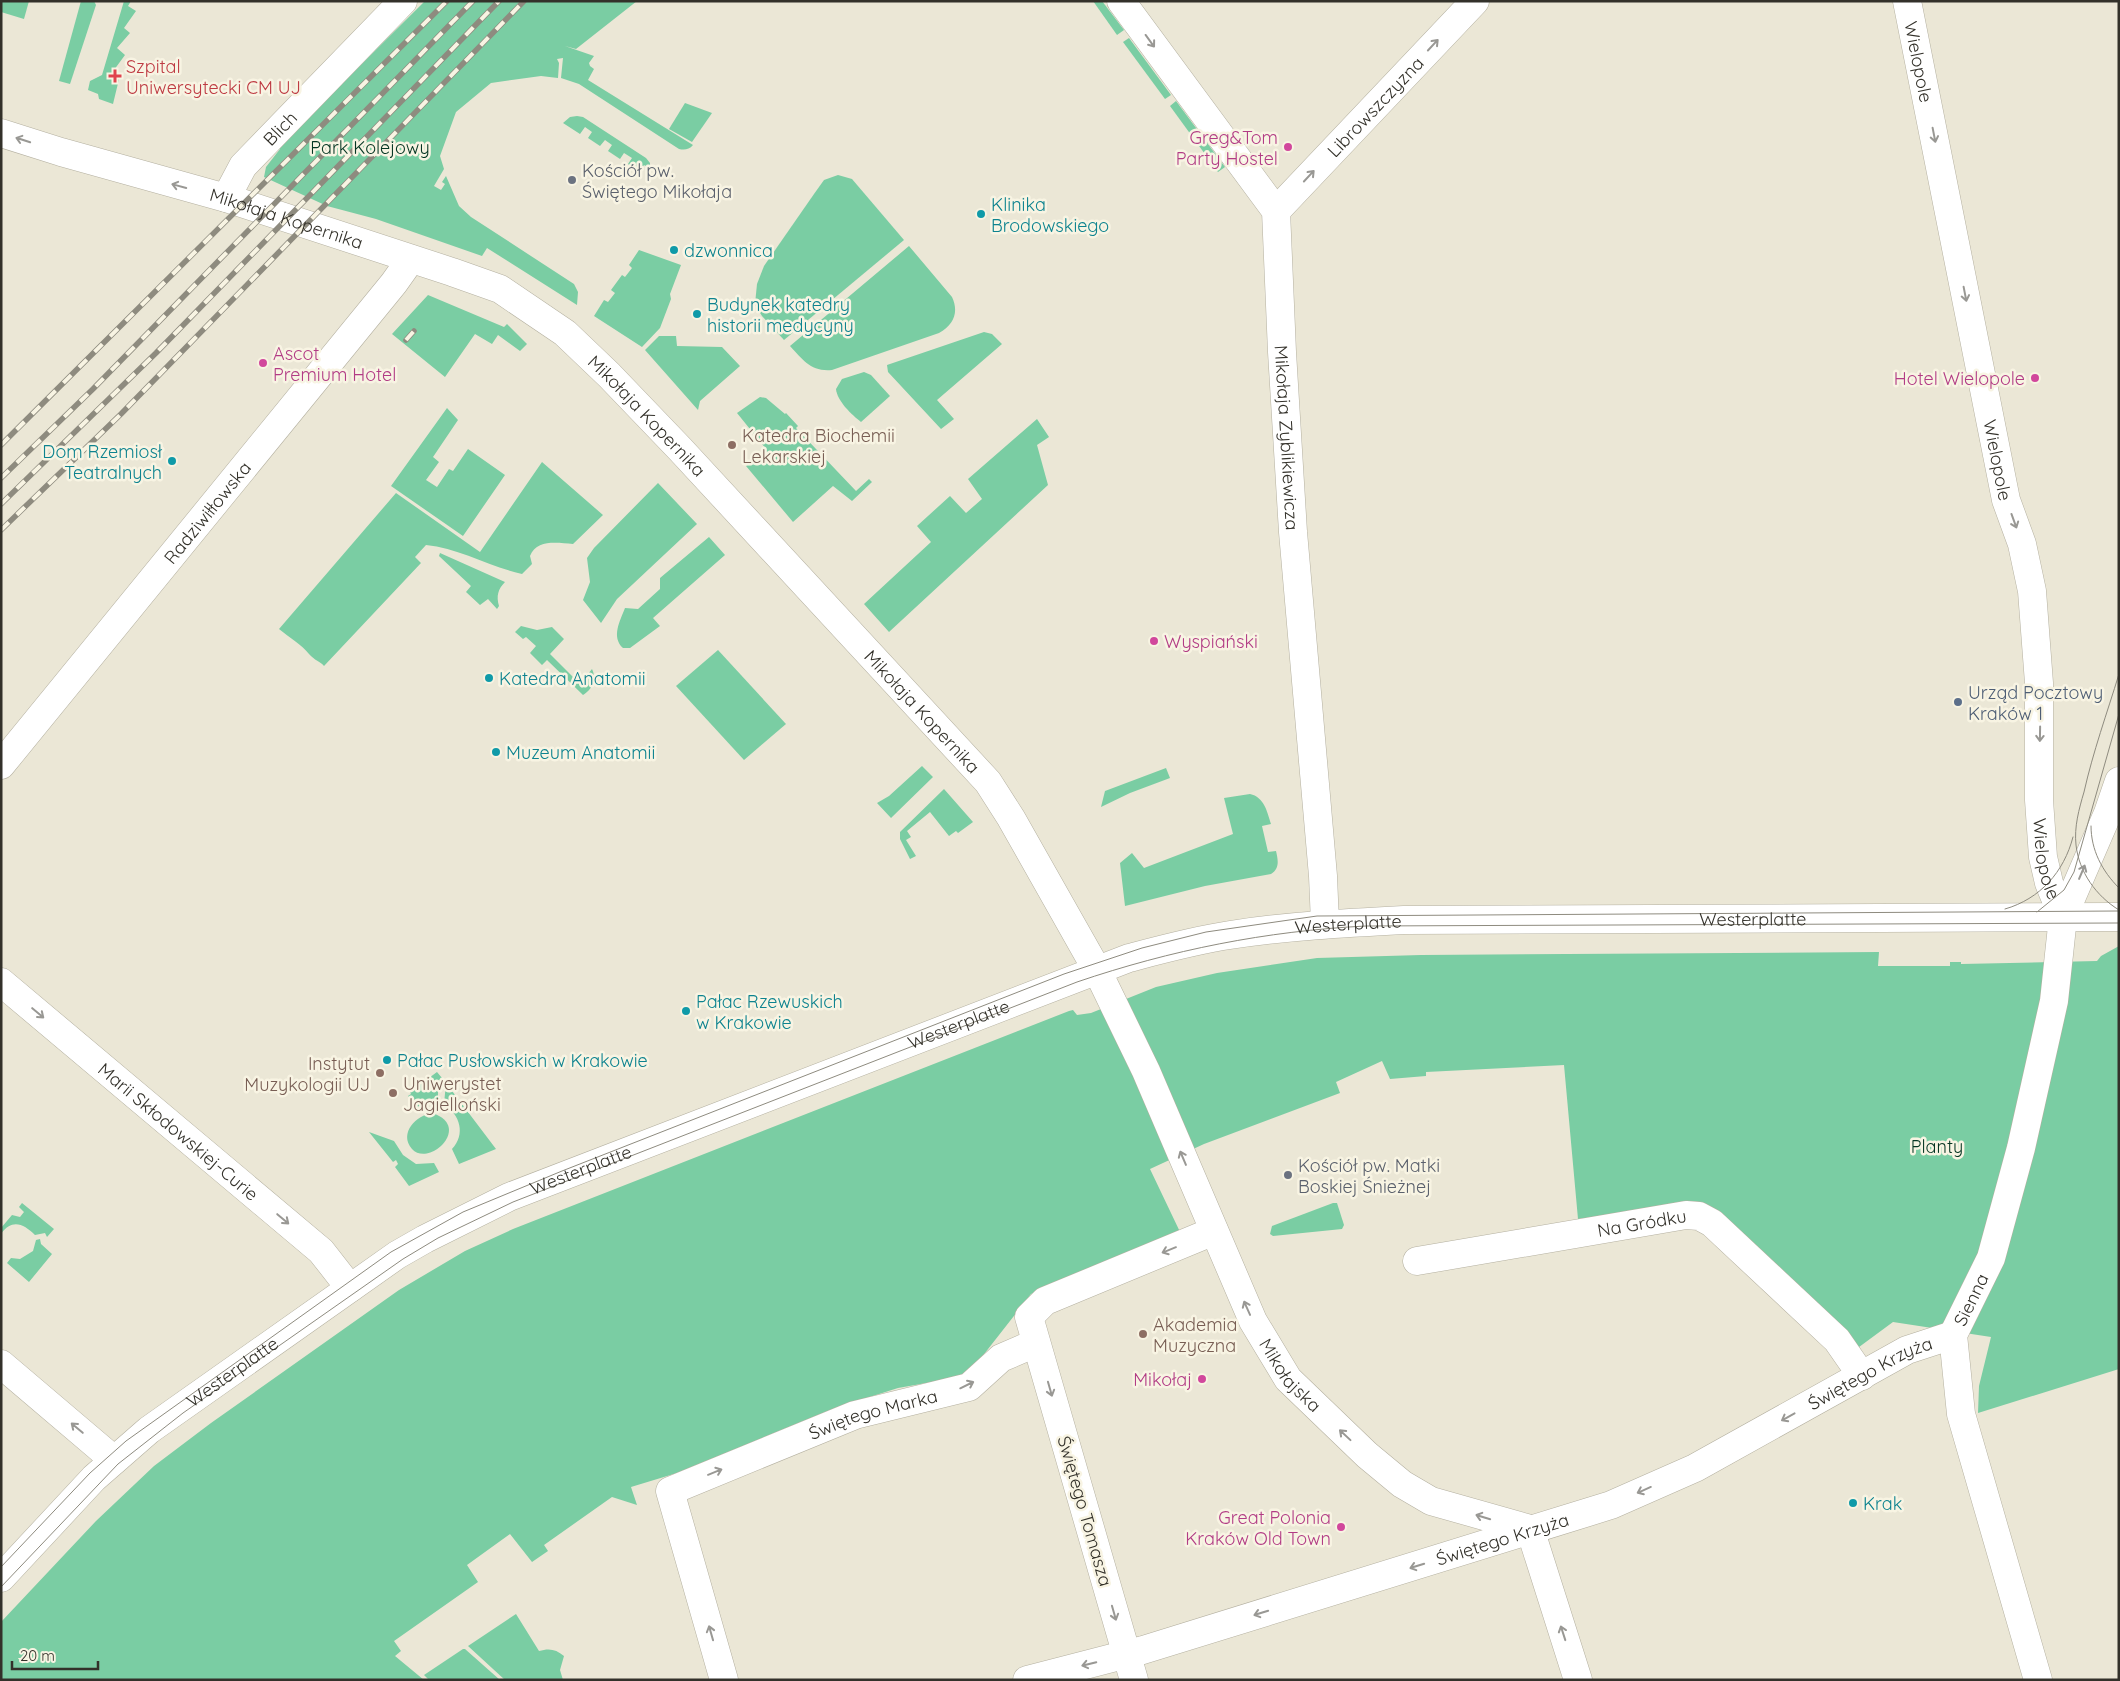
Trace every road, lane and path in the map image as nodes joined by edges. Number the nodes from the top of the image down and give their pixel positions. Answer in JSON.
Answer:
{"nodes":[{"id":1,"x":403,"y":1,"type":"edge"},
{"id":2,"x":1121,"y":1,"type":"edge"},
{"id":3,"x":1474,"y":1,"type":"edge"},
{"id":4,"x":1907,"y":1,"type":"edge"},
{"id":5,"x":1,"y":133,"type":"edge"},
{"id":6,"x":226,"y":198,"type":"junction"},
{"id":7,"x":1276,"y":211,"type":"junction"},
{"id":8,"x":411,"y":258,"type":"junction"},
{"id":9,"x":1,"y":765,"type":"edge"},
{"id":10,"x":2119,"y":781,"type":"edge"},
{"id":11,"x":2064,"y":917,"type":"junction"},
{"id":12,"x":2119,"y":917,"type":"edge"},
{"id":13,"x":1325,"y":924,"type":"junction"},
{"id":14,"x":1097,"y":970,"type":"junction"},
{"id":15,"x":1,"y":982,"type":"edge"},
{"id":16,"x":1214,"y":1231,"type":"junction"},
{"id":17,"x":1416,"y":1260,"type":"dead end"},
{"id":18,"x":350,"y":1288,"type":"junction"},
{"id":19,"x":1953,"y":1335,"type":"junction"},
{"id":20,"x":1036,"y":1343,"type":"junction"},
{"id":21,"x":1,"y":1364,"type":"edge"},
{"id":22,"x":1862,"y":1376,"type":"junction"},
{"id":23,"x":114,"y":1460,"type":"junction"},
{"id":24,"x":1530,"y":1529,"type":"junction"},
{"id":25,"x":1,"y":1578,"type":"edge"},
{"id":26,"x":1130,"y":1667,"type":"edge"},
{"id":27,"x":724,"y":1680,"type":"edge"},
{"id":28,"x":1027,"y":1680,"type":"edge"},
{"id":29,"x":1578,"y":1680,"type":"edge"},
{"id":30,"x":2038,"y":1680,"type":"edge"}],
"edges":[{"from":1,"to":6,"type":"street","name":"Blich"},
{"from":2,"to":7,"type":"street","one_way":true},
{"from":7,"to":3,"type":"street","name":"Librowszczyzna","one_way":true},
{"from":4,"to":11,"type":"street","name":"Wielopole","one_way":true},
{"from":6,"to":5,"type":"street","name":"Mikołaja Kopernika","one_way":true},
{"from":6,"to":8,"type":"street","name":"Mikołaja Kopernika"},
{"from":7,"to":13,"type":"street","name":"Mikołaja Zyblikiewicza"},
{"from":8,"to":9,"type":"street","name":"Radziwiłłowska"},
{"from":8,"to":14,"type":"street","name":"Mikołaja Kopernika"},
{"from":11,"to":10,"type":"street","one_way":true},
{"from":11,"to":12,"type":"street","name":"Westerplatte"},
{"from":11,"to":13,"type":"street","name":"Westerplatte"},
{"from":11,"to":19,"type":"street","name":"Sienna"},
{"from":13,"to":14,"type":"street","name":"Westerplatte"},
{"from":16,"to":14,"type":"street","name":"Mikołajska","one_way":true},
{"from":14,"to":18,"type":"street","name":"Westerplatte"},
{"from":15,"to":18,"type":"street","name":"Marii Skłodowskiej-Curie","one_way":true},
{"from":16,"to":20,"type":"street","one_way":true},
{"from":24,"to":16,"type":"street","name":"Mikołajska","one_way":true},
{"from":17,"to":22,"type":"street","name":"Na Gródku"},
{"from":18,"to":23,"type":"street","name":"Westerplatte"},
{"from":19,"to":22,"type":"street","name":"Świętego Krzyża"},
{"from":19,"to":30,"type":"street","name":"Sienna"},
{"from":20,"to":26,"type":"street","name":"Świętego Tomasza","one_way":true},
{"from":27,"to":20,"type":"street","name":"Świętego Marka","one_way":true},
{"from":23,"to":21,"type":"street","one_way":true},
{"from":22,"to":24,"type":"street","name":"Świętego Krzyża","one_way":true},
{"from":23,"to":25,"type":"street","name":"Westerplatte"},
{"from":24,"to":26,"type":"street","name":"Świętego Krzyża","one_way":true},
{"from":29,"to":24,"type":"street","one_way":true},
{"from":26,"to":28,"type":"street","name":"Świętego Krzyża","one_way":true}]}
